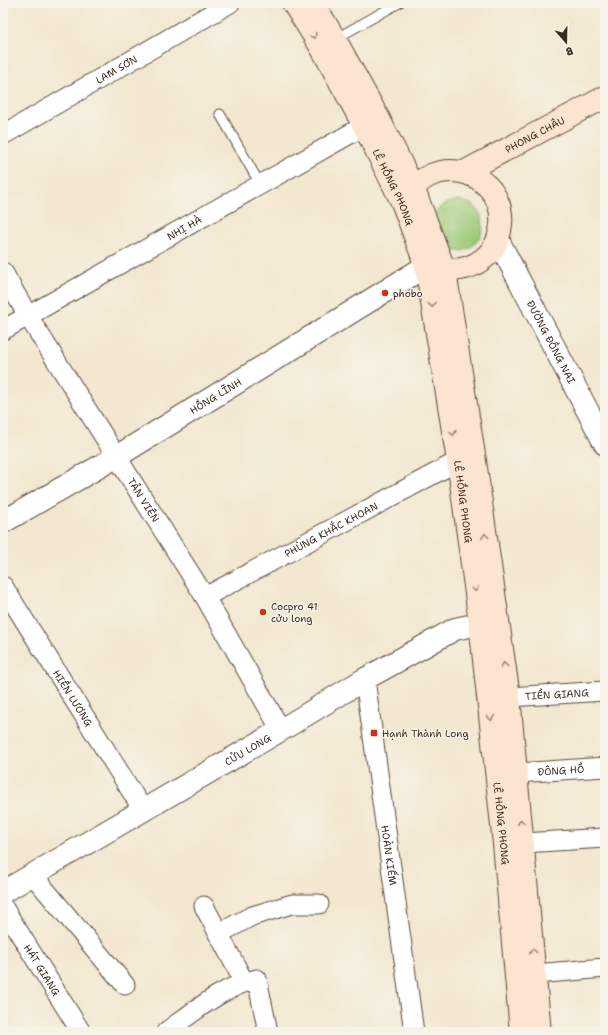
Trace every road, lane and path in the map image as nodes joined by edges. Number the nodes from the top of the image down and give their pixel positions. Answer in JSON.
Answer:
{"nodes":[{"id":1,"x":230,"y":3,"type":"edge"},
{"id":2,"x":293,"y":3,"type":"edge"},
{"id":3,"x":313,"y":3,"type":"edge"},
{"id":4,"x":399,"y":3,"type":"edge"},
{"id":5,"x":335,"y":40,"type":"junction"},
{"id":6,"x":605,"y":97,"type":"edge"},
{"id":7,"x":220,"y":114,"type":"dead end"},
{"id":8,"x":364,"y":126,"type":"junction"},
{"id":9,"x":3,"y":135,"type":"edge"},
{"id":10,"x":464,"y":172,"type":"junction"},
{"id":11,"x":260,"y":184,"type":"junction"},
{"id":12,"x":408,"y":194,"type":"junction"},
{"id":13,"x":498,"y":240,"type":"junction"},
{"id":14,"x":436,"y":268,"type":"junction"},
{"id":15,"x":3,"y":272,"type":"edge"},
{"id":16,"x":28,"y":316,"type":"junction"},
{"id":17,"x":3,"y":330,"type":"edge"},
{"id":18,"x":605,"y":444,"type":"edge"},
{"id":19,"x":116,"y":457,"type":"junction"},
{"id":20,"x":458,"y":461,"type":"junction"},
{"id":21,"x":3,"y":522,"type":"edge"},
{"id":22,"x":3,"y":586,"type":"edge"},
{"id":23,"x":205,"y":597,"type":"junction"},
{"id":24,"x":488,"y":622,"type":"junction"},
{"id":25,"x":365,"y":679,"type":"junction"},
{"id":26,"x":605,"y":691,"type":"edge"},
{"id":27,"x":509,"y":697,"type":"junction"},
{"id":28,"x":281,"y":730,"type":"junction"},
{"id":29,"x":605,"y":767,"type":"edge"},
{"id":30,"x":517,"y":773,"type":"junction"},
{"id":31,"x":143,"y":810,"type":"junction"},
{"id":32,"x":605,"y":838,"type":"edge"},
{"id":33,"x":523,"y":843,"type":"junction"},
{"id":34,"x":32,"y":874,"type":"junction"},
{"id":35,"x":3,"y":892,"type":"edge"},
{"id":36,"x":319,"y":904,"type":"dead end"},
{"id":37,"x":204,"y":906,"type":"dead end"},
{"id":38,"x":3,"y":907,"type":"edge"},
{"id":39,"x":218,"y":934,"type":"junction"},
{"id":40,"x":605,"y":968,"type":"edge"},
{"id":41,"x":244,"y":982,"type":"junction"},
{"id":42,"x":529,"y":983,"type":"junction"},
{"id":43,"x":125,"y":985,"type":"dead end"},
{"id":44,"x":81,"y":1032,"type":"edge"},
{"id":45,"x":166,"y":1032,"type":"edge"},
{"id":46,"x":268,"y":1032,"type":"edge"},
{"id":47,"x":414,"y":1032,"type":"edge"},
{"id":48,"x":521,"y":1032,"type":"edge"},
{"id":49,"x":540,"y":1032,"type":"edge"}],
"edges":[{"from":1,"to":9,"type":"street","name":"LAM SƠN"},
{"from":2,"to":8,"type":"main road","name":"LÊ HỒNG PHONG","one_way":true},
{"from":3,"to":5,"type":"main road","name":"LÊ HỒNG PHONG"},
{"from":4,"to":5,"type":"lane"},
{"from":5,"to":12,"type":"main road","name":"LÊ HỒNG PHONG"},
{"from":6,"to":10,"type":"main road","name":"PHONG CHÂU"},
{"from":7,"to":11,"type":"lane"},
{"from":8,"to":11,"type":"street","name":"NHỊ HÀ"},
{"from":8,"to":12,"type":"main road","name":"LÊ HỒNG PHONG"},
{"from":10,"to":12,"type":"main road"},
{"from":10,"to":13,"type":"main road"},
{"from":11,"to":16,"type":"street","name":"NHỊ HÀ"},
{"from":12,"to":14,"type":"main road","name":"LÊ HỒNG PHONG"},
{"from":13,"to":14,"type":"main road"},
{"from":13,"to":18,"type":"street","name":"ĐƯỜNG ĐỒNG NAI"},
{"from":14,"to":19,"type":"street","name":"HỒNG LĨNH"},
{"from":14,"to":20,"type":"main road","name":"LÊ HỒNG PHONG","one_way":true},
{"from":24,"to":14,"type":"main road","name":"LÊ HỒNG PHONG","one_way":true},
{"from":15,"to":16,"type":"street","name":"TẢN VIÊN"},
{"from":16,"to":17,"type":"street","name":"NHỊ HÀ"},
{"from":16,"to":19,"type":"street","name":"TẢN VIÊN"},
{"from":19,"to":21,"type":"street","name":"HỒNG LĨNH"},
{"from":19,"to":23,"type":"street","name":"TẢN VIÊN"},
{"from":20,"to":23,"type":"street","name":"PHÙNG KHẮC KHOAN"},
{"from":20,"to":24,"type":"main road","name":"LÊ HỒNG PHONG","one_way":true},
{"from":22,"to":31,"type":"street","name":"HIỀN LƯƠNG"},
{"from":23,"to":28,"type":"street","name":"TẢN VIÊN"},
{"from":24,"to":25,"type":"street","name":"CỬU LONG"},
{"from":27,"to":24,"type":"main road","name":"LÊ HỒNG PHONG","one_way":true},
{"from":24,"to":42,"type":"main road","name":"LÊ HỒNG PHONG","one_way":true},
{"from":25,"to":28,"type":"street","name":"CỬU LONG"},
{"from":25,"to":47,"type":"street","name":"HOÀN KIẾM"},
{"from":26,"to":27,"type":"street","name":"TIỀN GIANG"},
{"from":27,"to":30,"type":"main road","name":"LÊ HỒNG PHONG"},
{"from":28,"to":31,"type":"street","name":"CỬU LONG"},
{"from":29,"to":30,"type":"street","name":"ĐÔNG HỒ"},
{"from":33,"to":30,"type":"main road","name":"LÊ HỒNG PHONG","one_way":true},
{"from":31,"to":34,"type":"street","name":"CỬU LONG"},
{"from":32,"to":33,"type":"street"},
{"from":42,"to":33,"type":"main road","name":"LÊ HỒNG PHONG","one_way":true},
{"from":34,"to":35,"type":"street","name":"CỬU LONG"},
{"from":34,"to":43,"type":"street"},
{"from":36,"to":39,"type":"street"},
{"from":37,"to":39,"type":"street"},
{"from":38,"to":44,"type":"street","name":"HÁT GIANG"},
{"from":39,"to":41,"type":"street"},
{"from":40,"to":42,"type":"street"},
{"from":41,"to":45,"type":"street"},
{"from":41,"to":46,"type":"street"},
{"from":42,"to":48,"type":"main road","name":"LÊ HỒNG PHONG"},
{"from":42,"to":49,"type":"main road","name":"LÊ HỒNG PHONG"}]}
